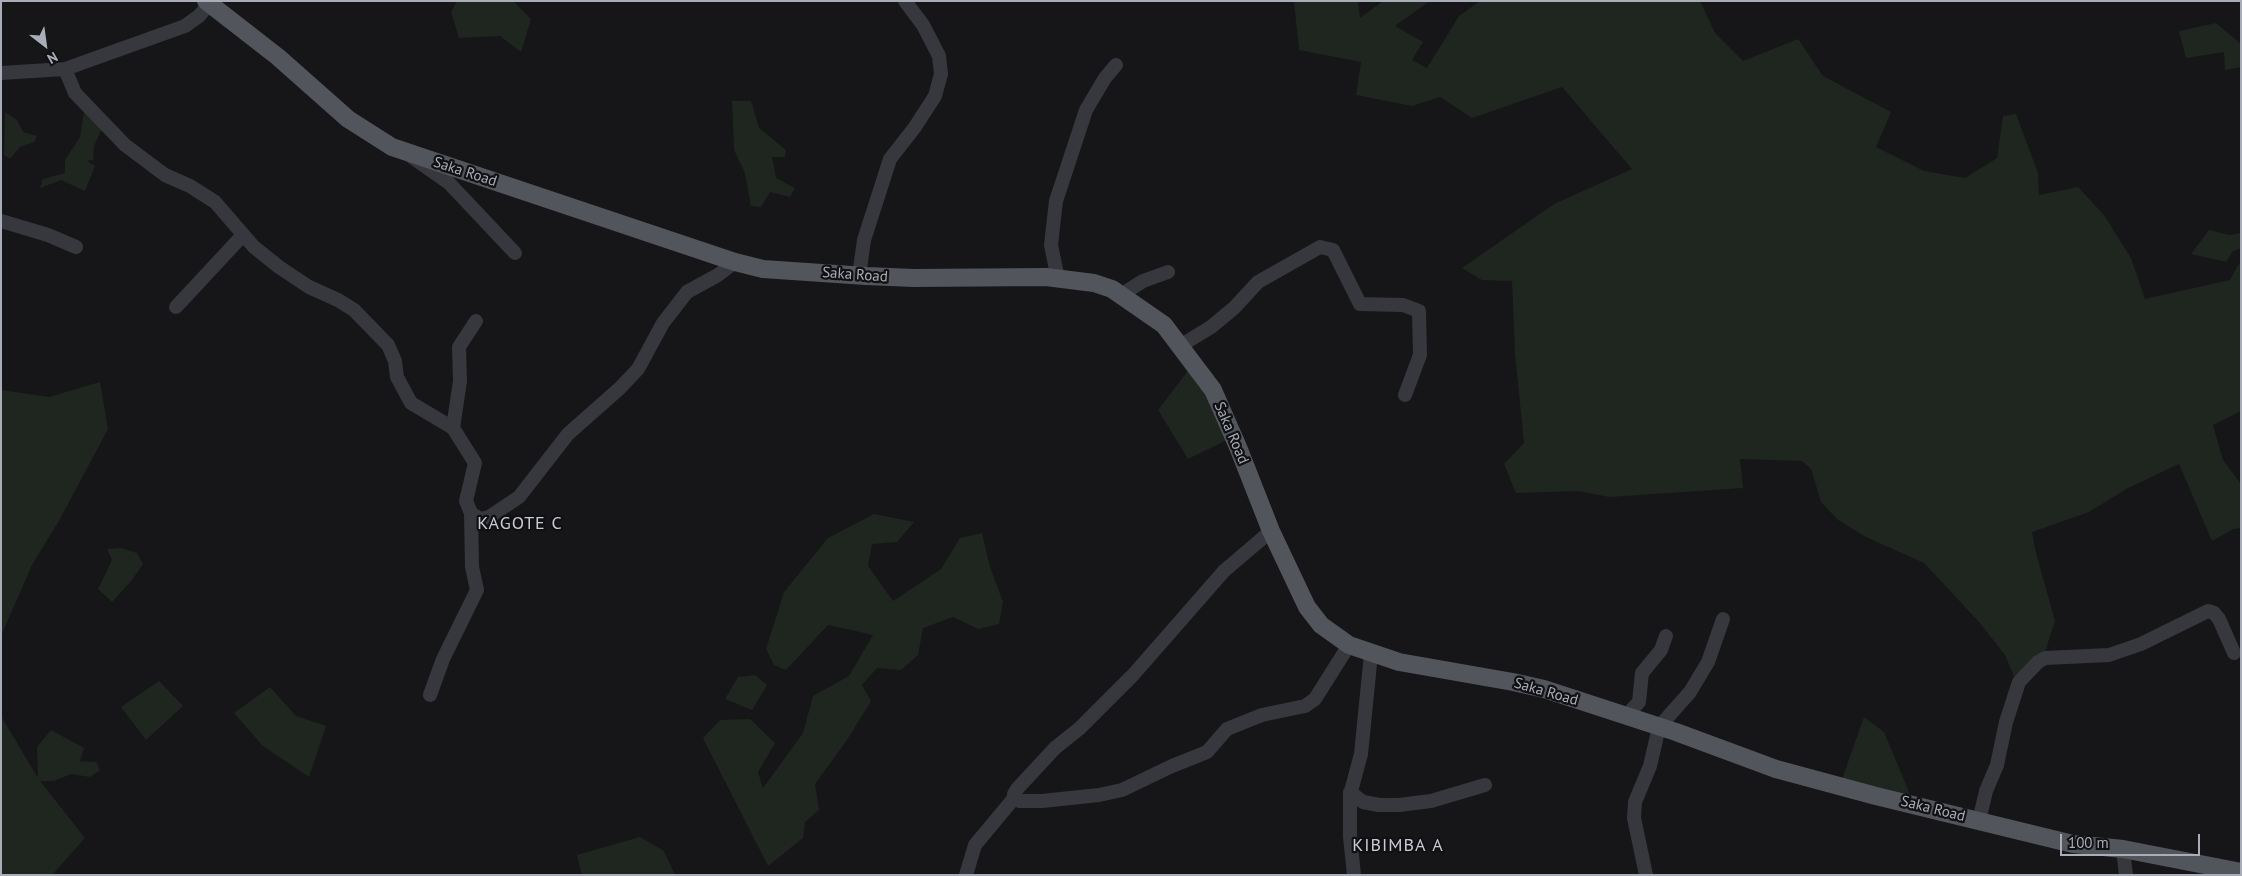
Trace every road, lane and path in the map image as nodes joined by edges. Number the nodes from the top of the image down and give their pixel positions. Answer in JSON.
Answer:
{"nodes":[{"id":1,"x":904,"y":1,"type":"edge"},
{"id":2,"x":208,"y":3,"type":"edge"},
{"id":3,"x":1116,"y":65,"type":"dead end"},
{"id":4,"x":64,"y":69,"type":"junction"},
{"id":5,"x":1,"y":73,"type":"edge"},
{"id":6,"x":408,"y":154,"type":"junction"},
{"id":7,"x":1,"y":221,"type":"edge"},
{"id":8,"x":243,"y":235,"type":"junction"},
{"id":9,"x":76,"y":247,"type":"dead end"},
{"id":10,"x":515,"y":253,"type":"dead end"},
{"id":11,"x":735,"y":262,"type":"junction"},
{"id":12,"x":1168,"y":272,"type":"dead end"},
{"id":13,"x":859,"y":276,"type":"junction"},
{"id":14,"x":1058,"y":279,"type":"junction"},
{"id":15,"x":1121,"y":295,"type":"junction"},
{"id":16,"x":176,"y":307,"type":"dead end"},
{"id":17,"x":476,"y":321,"type":"dead end"},
{"id":18,"x":1180,"y":346,"type":"junction"},
{"id":19,"x":1405,"y":395,"type":"dead end"},
{"id":20,"x":452,"y":428,"type":"junction"},
{"id":21,"x":472,"y":513,"type":"junction"},
{"id":22,"x":1271,"y":531,"type":"junction"},
{"id":23,"x":1723,"y":619,"type":"dead end"},
{"id":24,"x":1666,"y":636,"type":"dead end"},
{"id":25,"x":1350,"y":645,"type":"junction"},
{"id":26,"x":2234,"y":653,"type":"dead end"},
{"id":27,"x":1371,"y":654,"type":"junction"},
{"id":28,"x":430,"y":695,"type":"dead end"},
{"id":29,"x":1626,"y":716,"type":"junction"},
{"id":30,"x":1659,"y":727,"type":"junction"},
{"id":31,"x":1485,"y":785,"type":"dead end"},
{"id":32,"x":1350,"y":792,"type":"junction"},
{"id":33,"x":1014,"y":797,"type":"junction"},
{"id":34,"x":1979,"y":821,"type":"junction"},
{"id":35,"x":2123,"y":850,"type":"junction"},
{"id":36,"x":2241,"y":872,"type":"edge"},
{"id":37,"x":966,"y":875,"type":"edge"},
{"id":38,"x":1354,"y":875,"type":"edge"},
{"id":39,"x":1646,"y":875,"type":"edge"},
{"id":40,"x":2126,"y":875,"type":"edge"}],
"edges":[{"from":1,"to":13,"type":"street"},
{"from":2,"to":4,"type":"street"},
{"from":2,"to":6,"type":"main road","name":"Saka Road"},
{"from":3,"to":14,"type":"street"},
{"from":4,"to":5,"type":"street"},
{"from":4,"to":8,"type":"street"},
{"from":6,"to":10,"type":"street"},
{"from":6,"to":11,"type":"main road","name":"Saka Road"},
{"from":7,"to":9,"type":"street"},
{"from":8,"to":16,"type":"street"},
{"from":8,"to":20,"type":"street"},
{"from":11,"to":13,"type":"main road","name":"Saka Road"},
{"from":11,"to":21,"type":"street"},
{"from":12,"to":15,"type":"street"},
{"from":13,"to":14,"type":"main road","name":"Saka Road"},
{"from":14,"to":15,"type":"main road","name":"Saka Road"},
{"from":15,"to":18,"type":"main road","name":"Saka Road"},
{"from":17,"to":20,"type":"street"},
{"from":18,"to":19,"type":"street"},
{"from":18,"to":22,"type":"main road","name":"Saka Road"},
{"from":20,"to":21,"type":"street"},
{"from":21,"to":28,"type":"street"},
{"from":22,"to":25,"type":"main road","name":"Saka Road"},
{"from":22,"to":33,"type":"street"},
{"from":23,"to":30,"type":"street"},
{"from":24,"to":29,"type":"street"},
{"from":25,"to":27,"type":"main road","name":"Saka Road"},
{"from":25,"to":33,"type":"street"},
{"from":26,"to":34,"type":"street"},
{"from":27,"to":29,"type":"main road","name":"Saka Road"},
{"from":27,"to":32,"type":"street"},
{"from":29,"to":30,"type":"main road","name":"Saka Road"},
{"from":30,"to":34,"type":"main road","name":"Saka Road"},
{"from":30,"to":39,"type":"street"},
{"from":31,"to":32,"type":"street"},
{"from":32,"to":38,"type":"street"},
{"from":33,"to":37,"type":"street"},
{"from":34,"to":35,"type":"main road","name":"Saka Road"},
{"from":35,"to":36,"type":"main road","name":"Saka Road"},
{"from":35,"to":40,"type":"street"}]}
